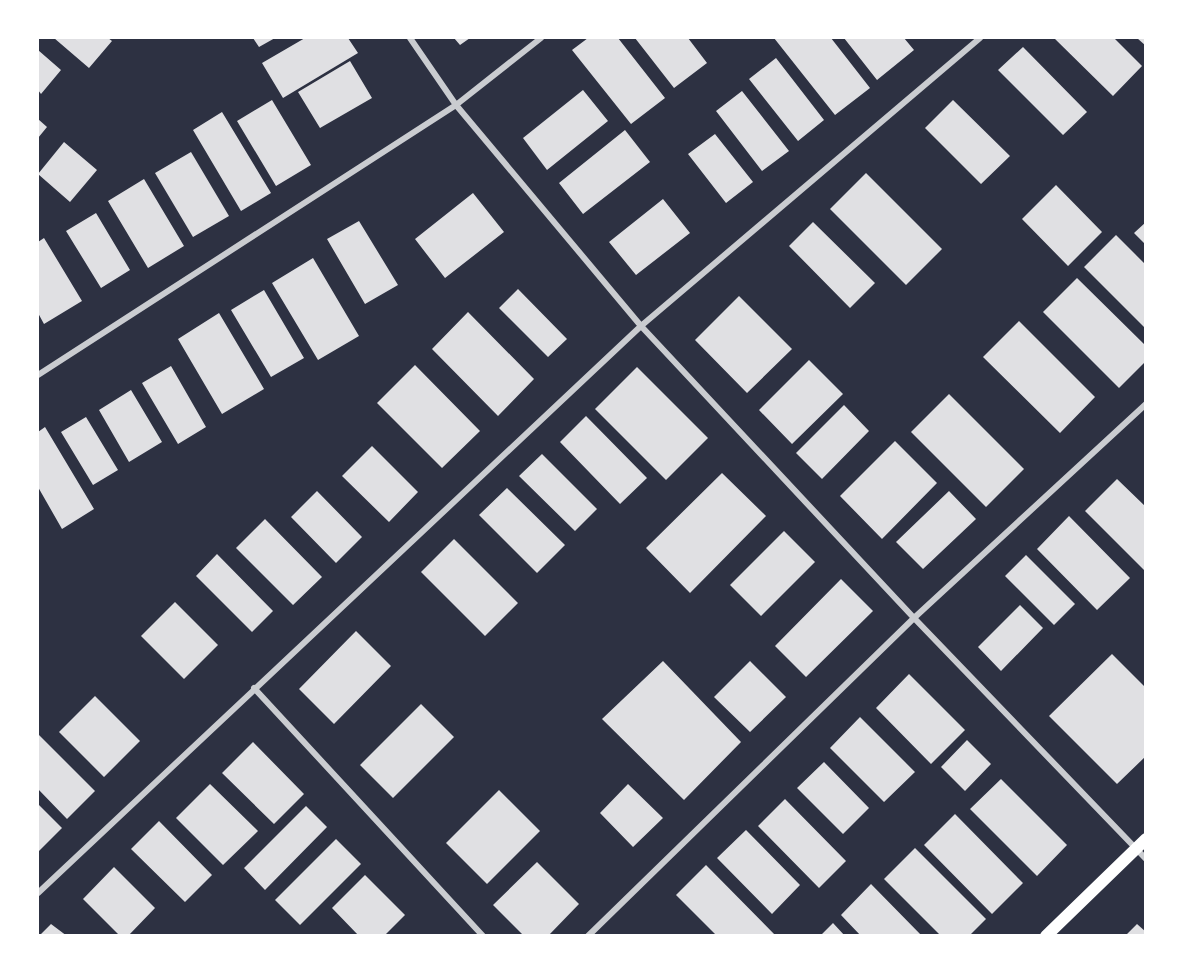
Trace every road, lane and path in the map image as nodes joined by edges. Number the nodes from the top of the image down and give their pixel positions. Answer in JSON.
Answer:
{"nodes":[{"id":1,"x":410,"y":38,"type":"edge"},
{"id":2,"x":541,"y":38,"type":"edge"},
{"id":3,"x":980,"y":38,"type":"edge"},
{"id":4,"x":456,"y":105,"type":"junction"},
{"id":5,"x":641,"y":326,"type":"junction"},
{"id":6,"x":38,"y":375,"type":"edge"},
{"id":7,"x":1146,"y":404,"type":"edge"},
{"id":8,"x":914,"y":618,"type":"junction"},
{"id":9,"x":254,"y":688,"type":"junction"},
{"id":10,"x":1146,"y":839,"type":"edge"},
{"id":11,"x":1136,"y":848,"type":"junction"},
{"id":12,"x":1146,"y":859,"type":"edge"},
{"id":13,"x":38,"y":893,"type":"edge"},
{"id":14,"x":483,"y":936,"type":"edge"},
{"id":15,"x":588,"y":936,"type":"edge"},
{"id":16,"x":1046,"y":936,"type":"edge"}],
"edges":[{"from":1,"to":4,"type":"street"},
{"from":2,"to":4,"type":"street"},
{"from":3,"to":5,"type":"street"},
{"from":4,"to":5,"type":"street"},
{"from":4,"to":6,"type":"street"},
{"from":5,"to":8,"type":"street"},
{"from":5,"to":9,"type":"street"},
{"from":7,"to":8,"type":"street"},
{"from":8,"to":11,"type":"street"},
{"from":8,"to":15,"type":"street"},
{"from":9,"to":13,"type":"street"},
{"from":9,"to":14,"type":"street"},
{"from":10,"to":11,"type":"main road"},
{"from":11,"to":12,"type":"street"},
{"from":11,"to":16,"type":"main road"}]}
